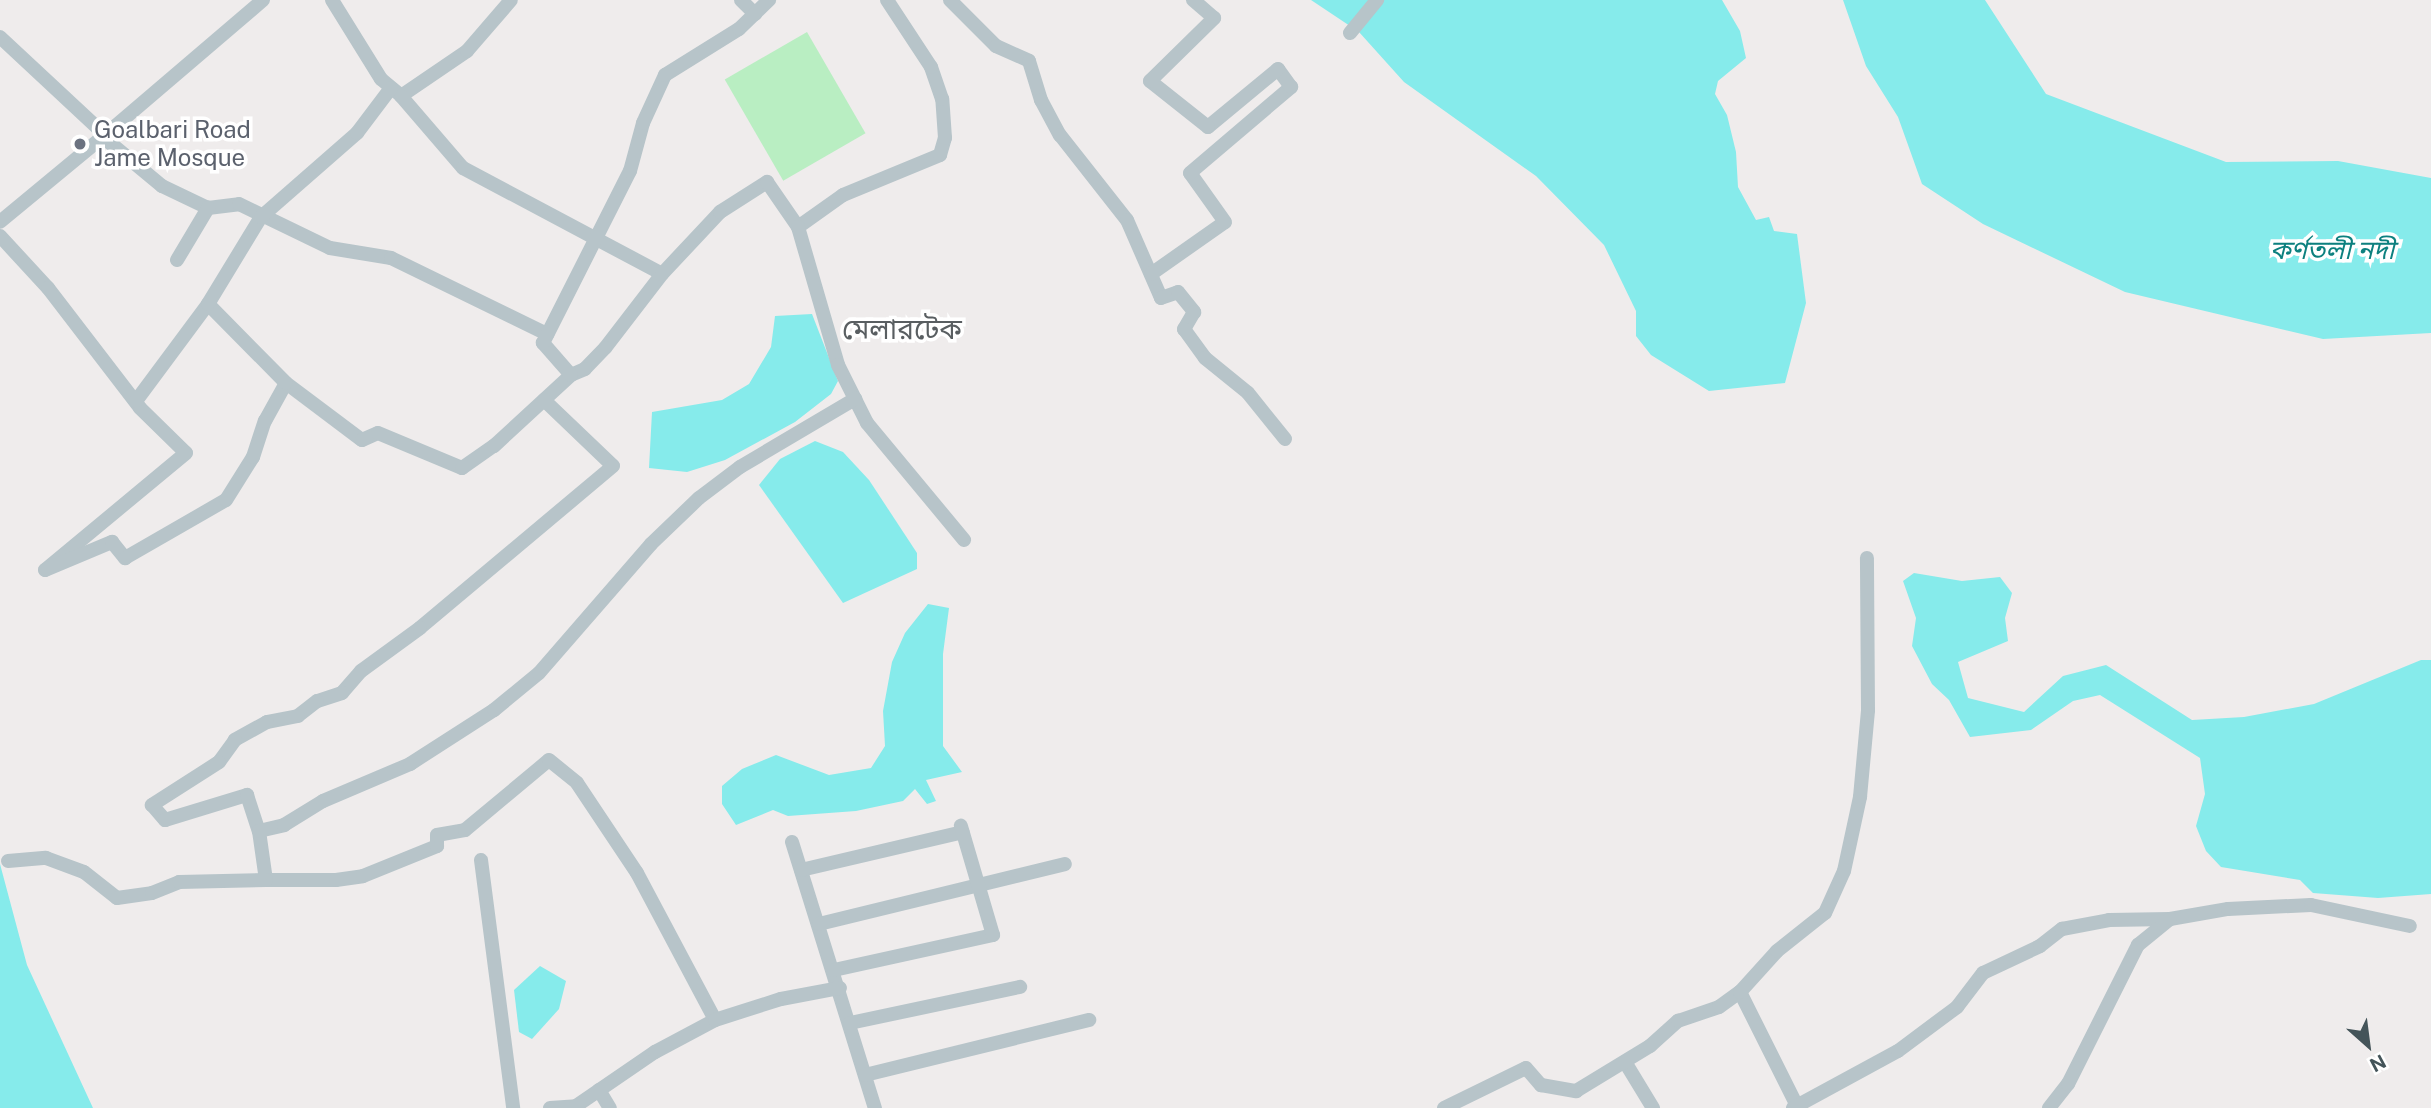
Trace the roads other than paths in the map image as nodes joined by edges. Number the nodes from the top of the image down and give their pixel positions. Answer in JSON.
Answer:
{"nodes":[{"id":1,"x":263,"y":0,"type":"edge"},
{"id":2,"x":332,"y":0,"type":"edge"},
{"id":3,"x":511,"y":0,"type":"edge"},
{"id":4,"x":741,"y":0,"type":"edge"},
{"id":5,"x":769,"y":0,"type":"edge"},
{"id":6,"x":887,"y":0,"type":"edge"},
{"id":7,"x":950,"y":0,"type":"edge"},
{"id":8,"x":1193,"y":0,"type":"edge"},
{"id":9,"x":1377,"y":0,"type":"edge"},
{"id":10,"x":755,"y":14,"type":"junction"},
{"id":11,"x":1350,"y":33,"type":"dead end"},
{"id":12,"x":0,"y":37,"type":"edge"},
{"id":13,"x":396,"y":92,"type":"junction"},
{"id":14,"x":105,"y":135,"type":"junction"},
{"id":15,"x":208,"y":208,"type":"junction"},
{"id":16,"x":261,"y":216,"type":"junction"},
{"id":17,"x":0,"y":222,"type":"edge"},
{"id":18,"x":798,"y":227,"type":"junction"},
{"id":19,"x":595,"y":235,"type":"junction"},
{"id":20,"x":0,"y":236,"type":"edge"},
{"id":21,"x":177,"y":260,"type":"dead end"},
{"id":22,"x":662,"y":274,"type":"junction"},
{"id":23,"x":1151,"y":274,"type":"junction"},
{"id":24,"x":208,"y":304,"type":"junction"},
{"id":25,"x":547,"y":334,"type":"junction"},
{"id":26,"x":571,"y":375,"type":"junction"},
{"id":27,"x":286,"y":383,"type":"junction"},
{"id":28,"x":855,"y":399,"type":"junction"},
{"id":29,"x":544,"y":400,"type":"junction"},
{"id":30,"x":136,"y":401,"type":"junction"},
{"id":31,"x":1285,"y":439,"type":"dead end"},
{"id":32,"x":964,"y":540,"type":"dead end"},
{"id":33,"x":1867,"y":558,"type":"dead end"},
{"id":34,"x":259,"y":831,"type":"junction"},
{"id":35,"x":792,"y":842,"type":"dead end"},
{"id":36,"x":481,"y":860,"type":"dead end"},
{"id":37,"x":8,"y":861,"type":"dead end"},
{"id":38,"x":1065,"y":864,"type":"dead end"},
{"id":39,"x":801,"y":870,"type":"junction"},
{"id":40,"x":266,"y":880,"type":"junction"},
{"id":41,"x":978,"y":885,"type":"junction"},
{"id":42,"x":2170,"y":919,"type":"junction"},
{"id":43,"x":819,"y":924,"type":"junction"},
{"id":44,"x":2410,"y":926,"type":"dead end"},
{"id":45,"x":834,"y":970,"type":"junction"},
{"id":46,"x":1020,"y":987,"type":"dead end"},
{"id":47,"x":840,"y":988,"type":"junction"},
{"id":48,"x":1740,"y":992,"type":"junction"},
{"id":49,"x":715,"y":1020,"type":"junction"},
{"id":50,"x":1089,"y":1020,"type":"dead end"},
{"id":51,"x":850,"y":1023,"type":"junction"},
{"id":52,"x":1625,"y":1062,"type":"junction"},
{"id":53,"x":865,"y":1075,"type":"junction"},
{"id":54,"x":599,"y":1090,"type":"junction"},
{"id":55,"x":1795,"y":1107,"type":"edge"},
{"id":56,"x":513,"y":1108,"type":"edge"},
{"id":57,"x":550,"y":1108,"type":"edge"},
{"id":58,"x":610,"y":1108,"type":"edge"},
{"id":59,"x":875,"y":1108,"type":"edge"},
{"id":60,"x":1444,"y":1108,"type":"edge"},
{"id":61,"x":1653,"y":1108,"type":"edge"},
{"id":62,"x":2049,"y":1108,"type":"edge"}],
"edges":[{"from":1,"to":14,"type":"street"},
{"from":2,"to":13,"type":"street"},
{"from":3,"to":13,"type":"street"},
{"from":4,"to":10,"type":"street"},
{"from":5,"to":10,"type":"street"},
{"from":6,"to":18,"type":"street"},
{"from":7,"to":23,"type":"street"},
{"from":8,"to":23,"type":"street"},
{"from":9,"to":11,"type":"street"},
{"from":10,"to":19,"type":"street"},
{"from":12,"to":14,"type":"street"},
{"from":13,"to":16,"type":"street"},
{"from":13,"to":19,"type":"street"},
{"from":14,"to":15,"type":"street"},
{"from":14,"to":17,"type":"street"},
{"from":15,"to":16,"type":"street"},
{"from":15,"to":21,"type":"street"},
{"from":16,"to":24,"type":"street"},
{"from":16,"to":25,"type":"street"},
{"from":18,"to":22,"type":"street"},
{"from":18,"to":28,"type":"street"},
{"from":19,"to":22,"type":"street"},
{"from":19,"to":25,"type":"street"},
{"from":20,"to":30,"type":"street"},
{"from":22,"to":26,"type":"street"},
{"from":23,"to":31,"type":"street"},
{"from":24,"to":27,"type":"street"},
{"from":24,"to":30,"type":"street"},
{"from":25,"to":26,"type":"street"},
{"from":26,"to":29,"type":"street"},
{"from":27,"to":29,"type":"street"},
{"from":27,"to":30,"type":"street"},
{"from":28,"to":32,"type":"street"},
{"from":28,"to":34,"type":"street"},
{"from":29,"to":34,"type":"street"},
{"from":33,"to":48,"type":"street"},
{"from":34,"to":40,"type":"street"},
{"from":35,"to":39,"type":"street"},
{"from":36,"to":56,"type":"street"},
{"from":37,"to":40,"type":"street"},
{"from":38,"to":41,"type":"street"},
{"from":39,"to":41,"type":"street"},
{"from":39,"to":43,"type":"street"},
{"from":40,"to":49,"type":"street"},
{"from":41,"to":43,"type":"street"},
{"from":41,"to":45,"type":"street"},
{"from":42,"to":44,"type":"street"},
{"from":42,"to":55,"type":"street"},
{"from":42,"to":62,"type":"street"},
{"from":43,"to":45,"type":"street"},
{"from":45,"to":47,"type":"street"},
{"from":46,"to":51,"type":"street"},
{"from":47,"to":49,"type":"street"},
{"from":47,"to":51,"type":"street"},
{"from":48,"to":52,"type":"street"},
{"from":48,"to":55,"type":"street"},
{"from":49,"to":54,"type":"street"},
{"from":50,"to":53,"type":"street"},
{"from":51,"to":53,"type":"street"},
{"from":52,"to":60,"type":"street"},
{"from":52,"to":61,"type":"street"},
{"from":53,"to":59,"type":"street"},
{"from":54,"to":57,"type":"street"},
{"from":54,"to":58,"type":"street"}]}
